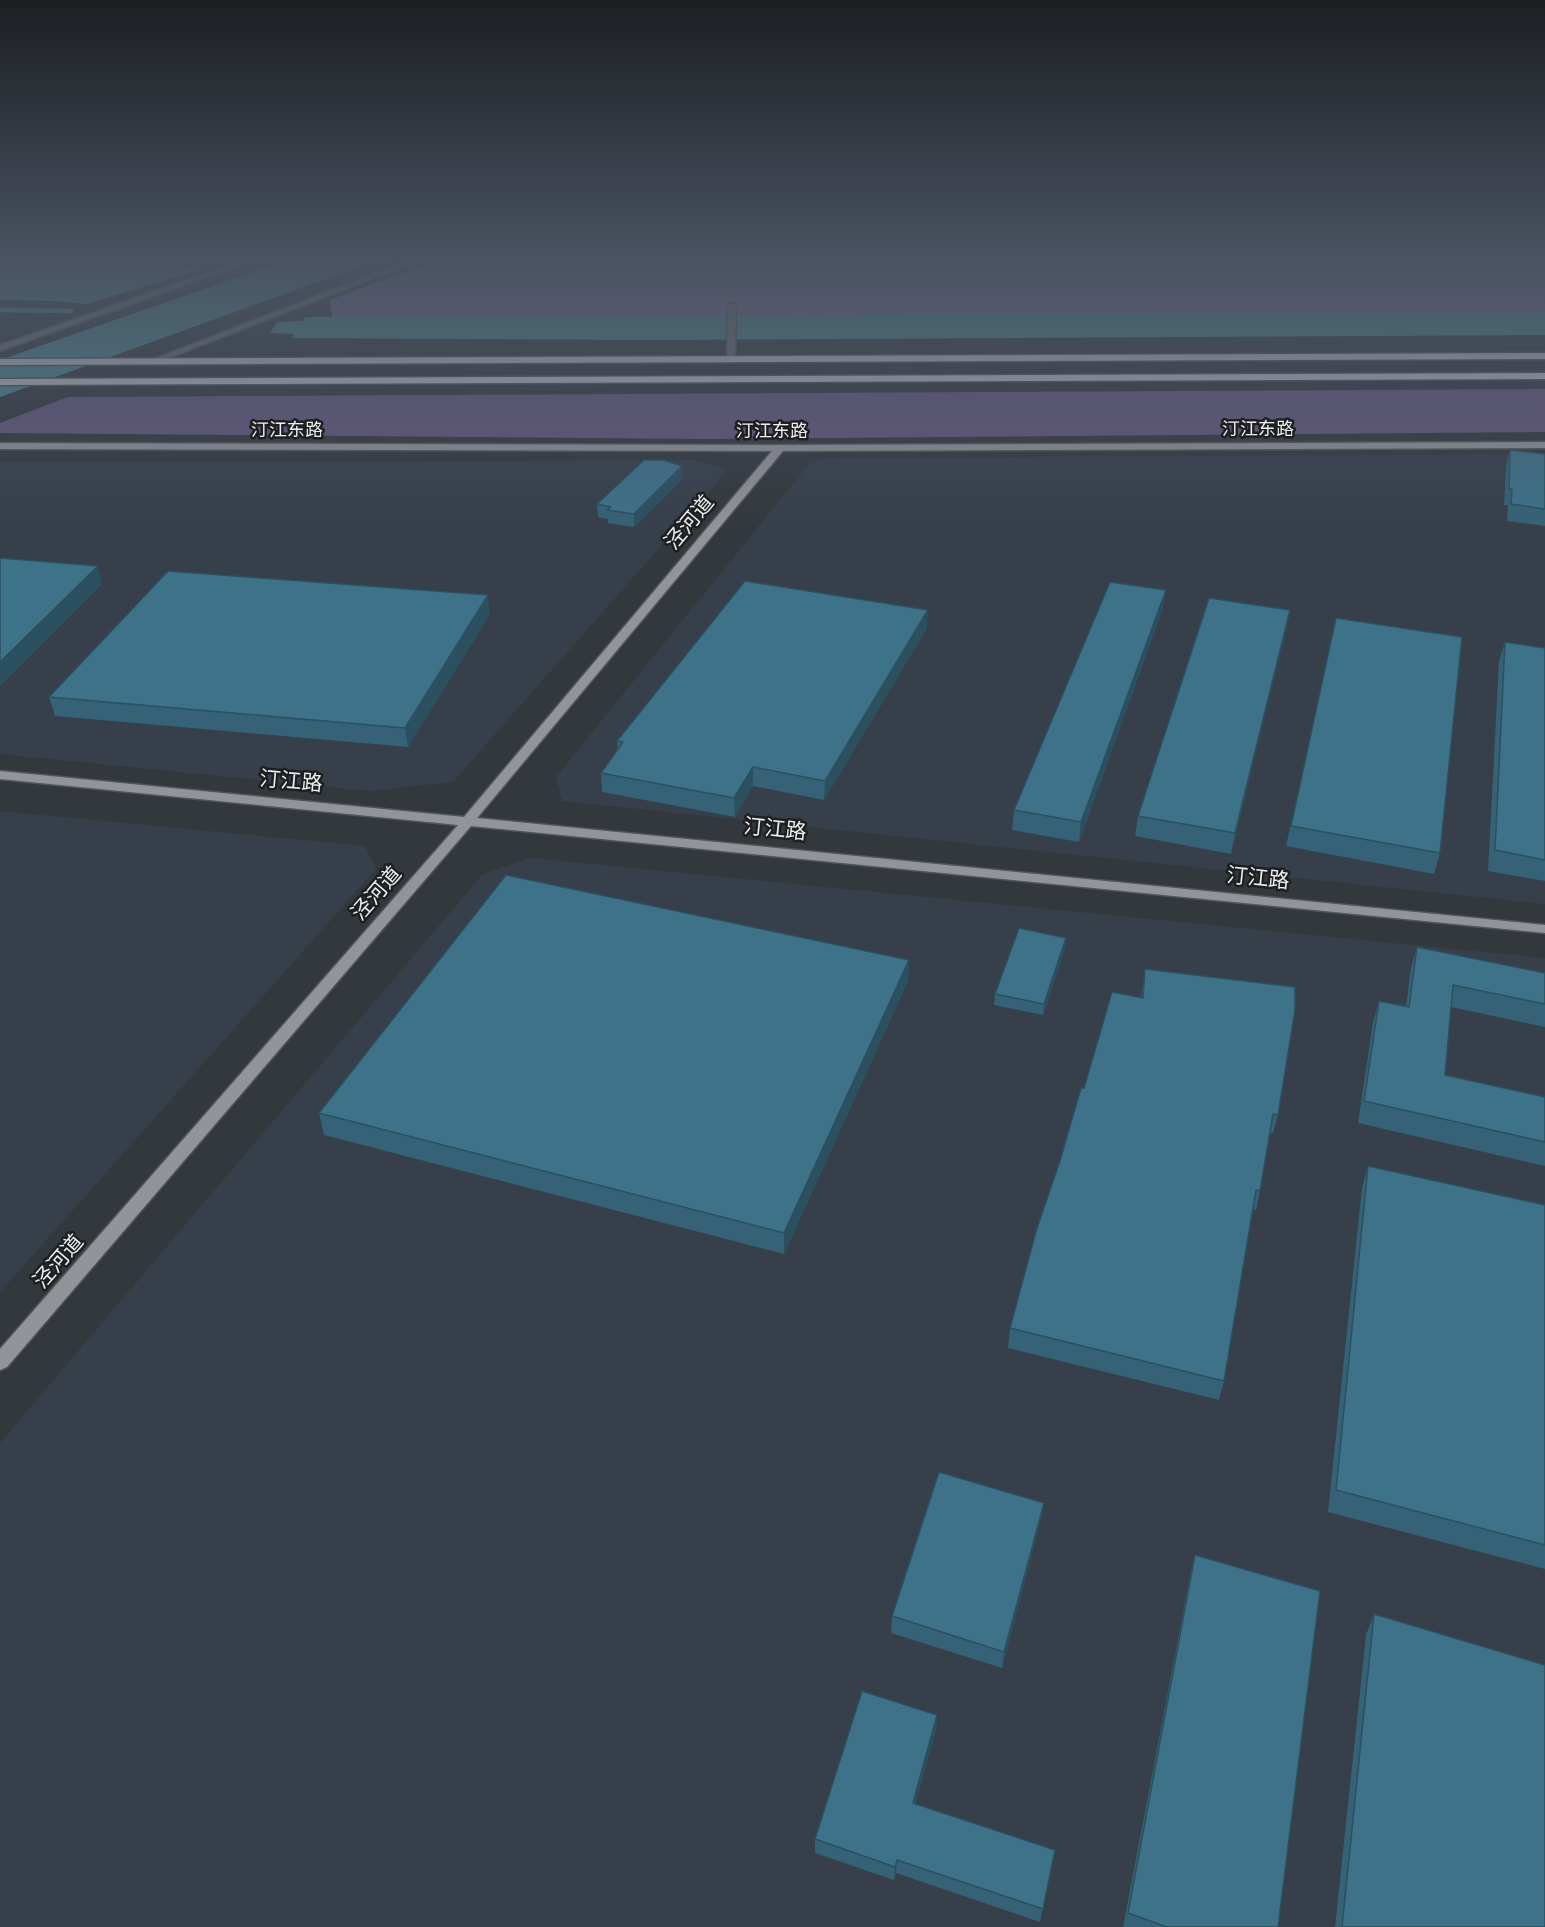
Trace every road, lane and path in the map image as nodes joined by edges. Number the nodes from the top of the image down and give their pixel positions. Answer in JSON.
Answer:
{"nodes":[{"id":1,"x":182,"y":350,"type":"edge"},
{"id":2,"x":732,"y":350,"type":"edge"},
{"id":3,"x":1545,"y":356,"type":"edge"},
{"id":4,"x":731,"y":359,"type":"junction"},
{"id":5,"x":153,"y":361,"type":"junction"},
{"id":6,"x":0,"y":362,"type":"edge"},
{"id":7,"x":1545,"y":376,"type":"edge"},
{"id":8,"x":0,"y":382,"type":"edge"},
{"id":9,"x":1545,"y":445,"type":"edge"},
{"id":10,"x":0,"y":446,"type":"edge"},
{"id":11,"x":780,"y":448,"type":"junction"},
{"id":12,"x":0,"y":775,"type":"edge"},
{"id":13,"x":469,"y":820,"type":"junction"},
{"id":14,"x":1545,"y":928,"type":"edge"},
{"id":15,"x":0,"y":1362,"type":"edge"}],
"edges":[{"from":1,"to":5,"type":"street"},
{"from":2,"to":4,"type":"street"},
{"from":3,"to":4,"type":"highway"},
{"from":4,"to":5,"type":"highway"},
{"from":5,"to":6,"type":"highway"},
{"from":7,"to":8,"type":"highway"},
{"from":9,"to":11,"type":"street","name":"汀江东路"},
{"from":10,"to":11,"type":"street","name":"汀江东路"},
{"from":11,"to":13,"type":"street","name":"泾河道"},
{"from":12,"to":13,"type":"street","name":"汀江路"},
{"from":13,"to":14,"type":"street","name":"汀江路"},
{"from":13,"to":15,"type":"street","name":"泾河道"}]}
